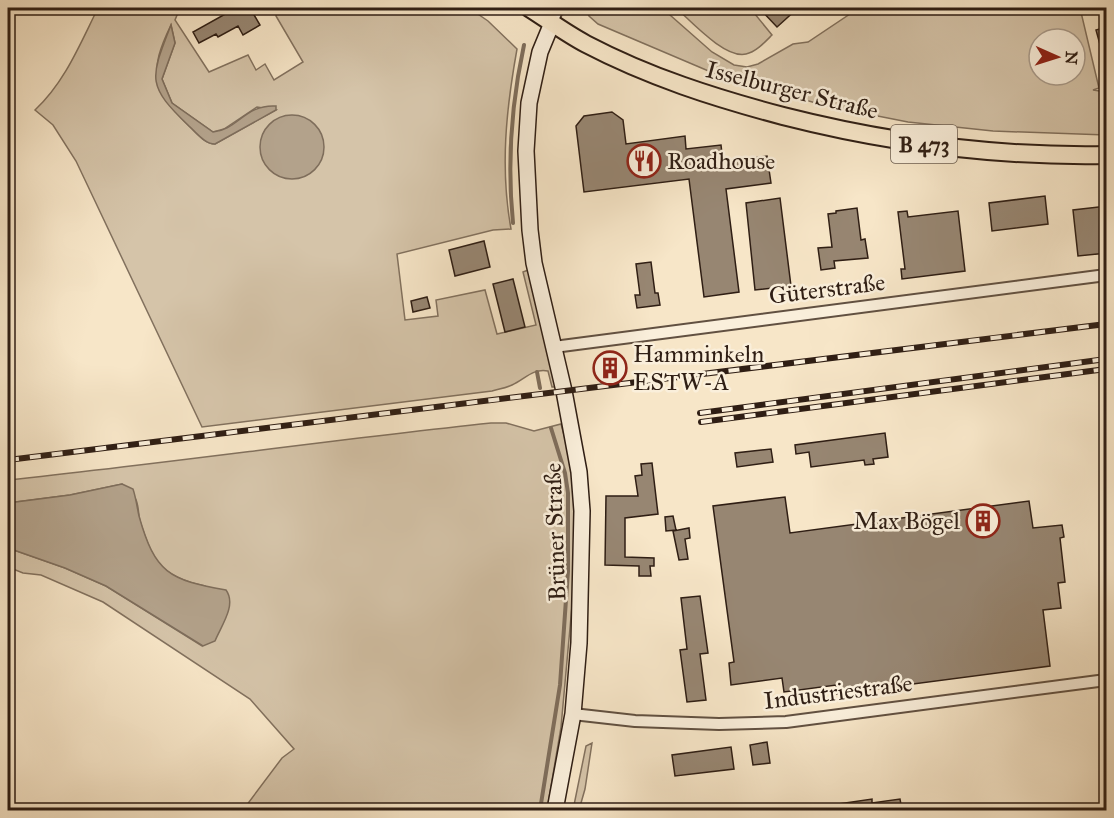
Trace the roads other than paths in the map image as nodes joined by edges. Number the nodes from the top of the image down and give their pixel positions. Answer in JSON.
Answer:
{"nodes":[{"id":1,"x":529,"y":8,"type":"edge"},
{"id":2,"x":555,"y":15,"type":"edge"},
{"id":3,"x":1107,"y":155,"type":"edge"},
{"id":4,"x":1107,"y":275,"type":"edge"},
{"id":5,"x":554,"y":347,"type":"junction"},
{"id":6,"x":1107,"y":680,"type":"edge"},
{"id":7,"x":573,"y":714,"type":"junction"},
{"id":8,"x":555,"y":810,"type":"edge"}],
"edges":[{"from":1,"to":2,"type":"main road","number":"B 473"},
{"from":2,"to":3,"type":"main road","name":"Isselburger Straße","number":"B 473"},
{"from":2,"to":5,"type":"main road","name":"Brüner Straße"},
{"from":4,"to":5,"type":"street","name":"Güterstraße"},
{"from":5,"to":7,"type":"main road","name":"Brüner Straße"},
{"from":6,"to":7,"type":"street","name":"Industriestraße"},
{"from":7,"to":8,"type":"main road","name":"Brüner Straße"}]}
